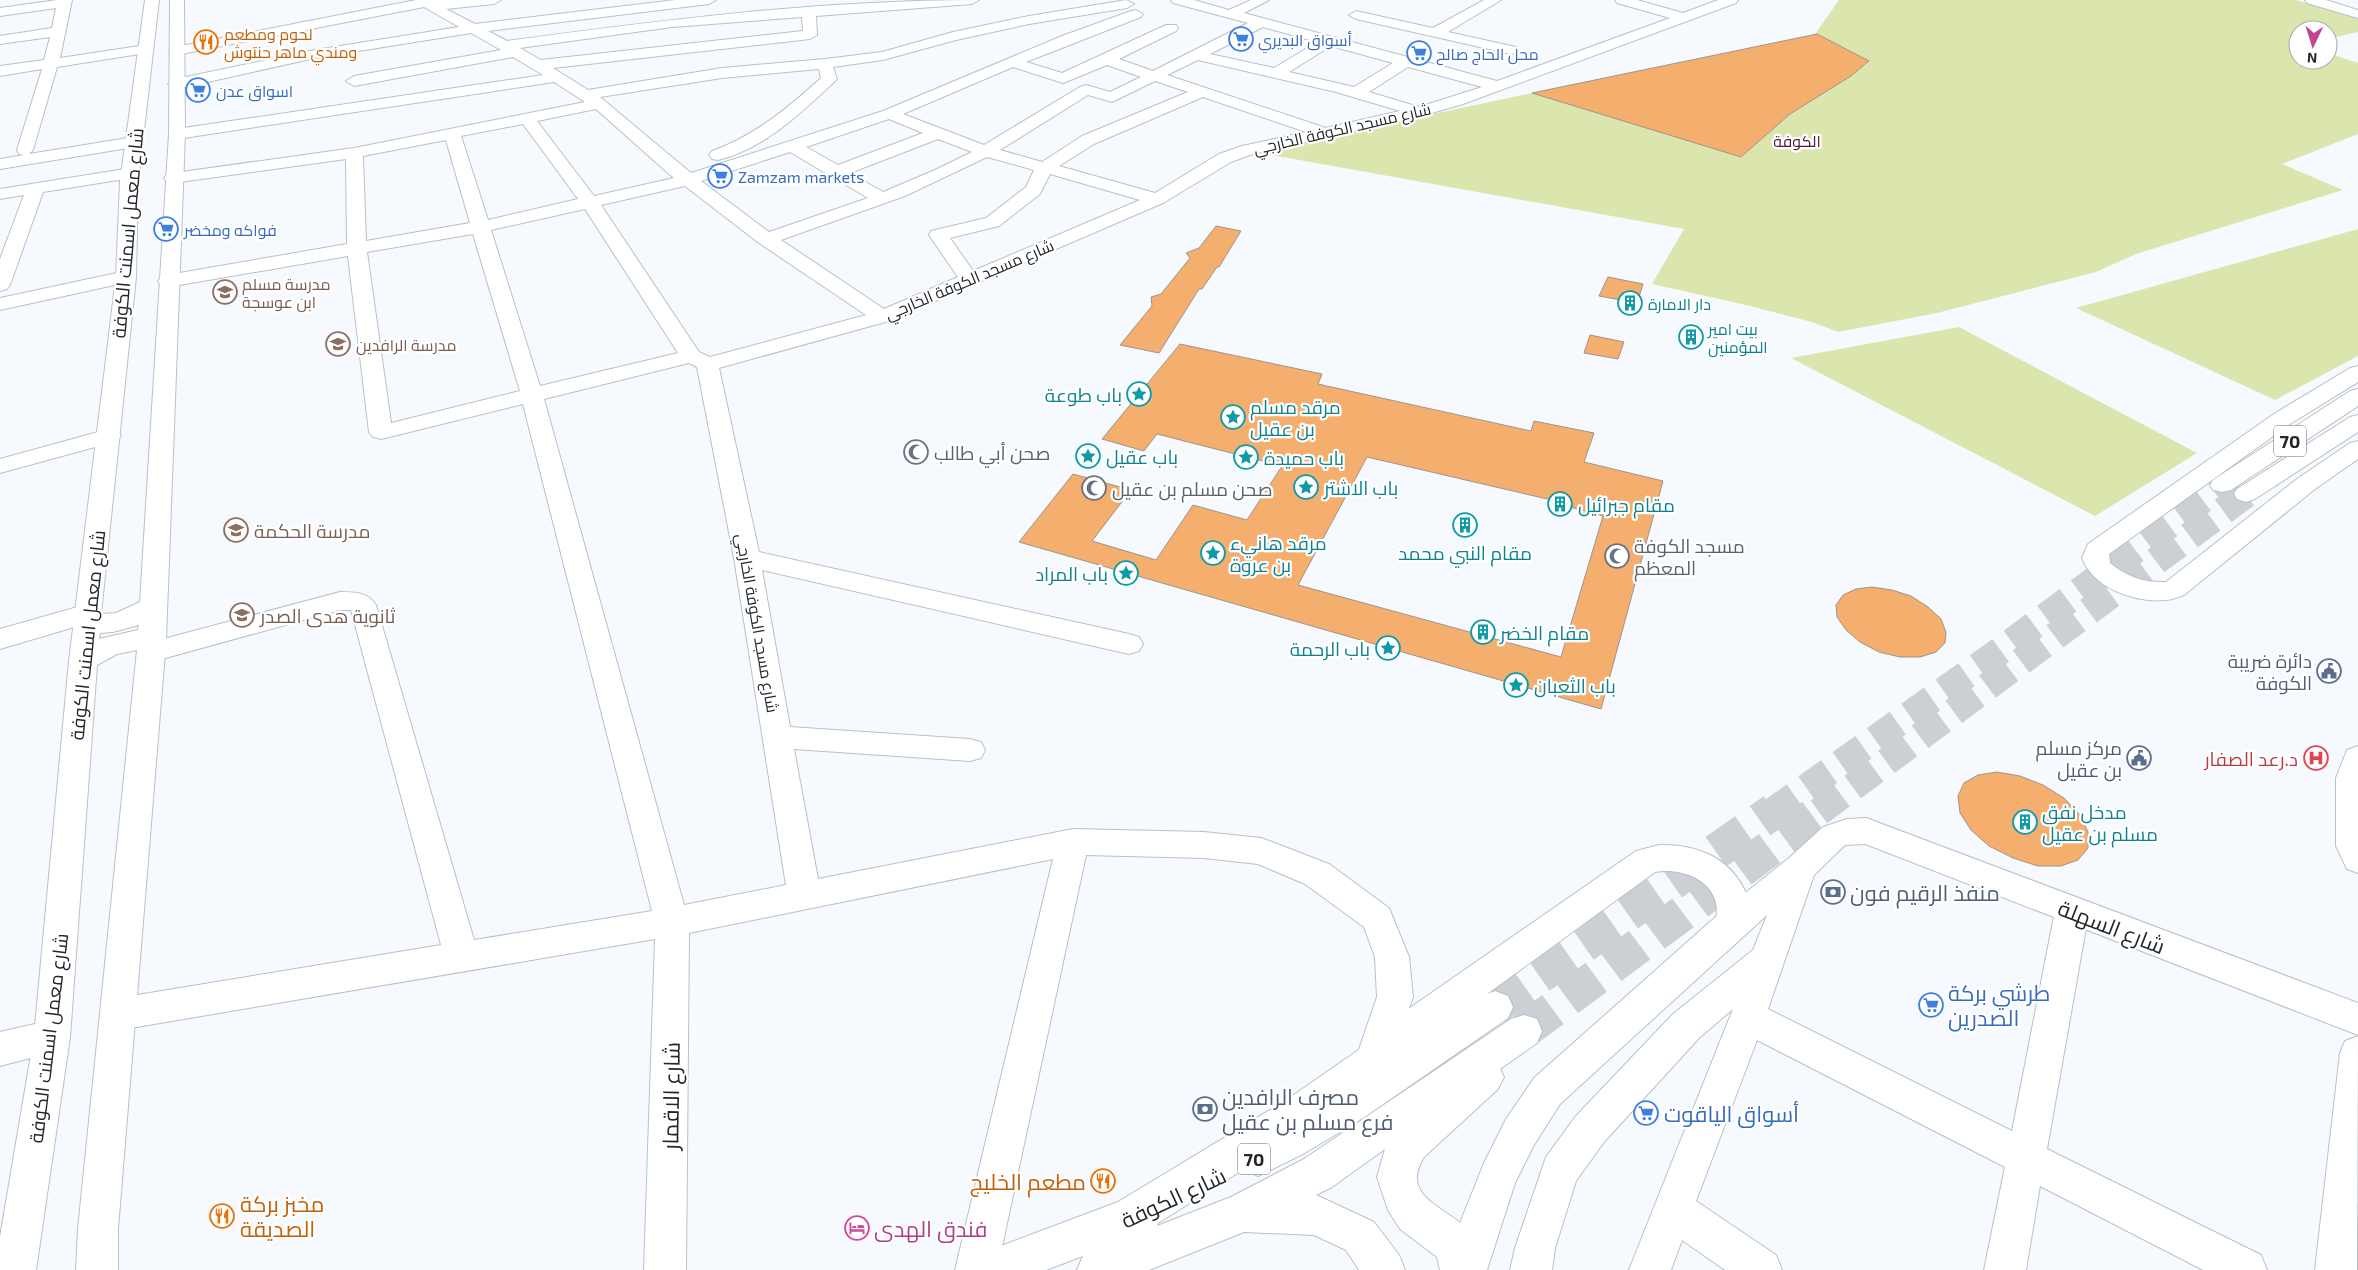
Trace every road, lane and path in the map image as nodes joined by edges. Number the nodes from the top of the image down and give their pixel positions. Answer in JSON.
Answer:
{"nodes":[{"id":1,"x":152,"y":0,"type":"edge"},
{"id":2,"x":177,"y":0,"type":"edge"},
{"id":3,"x":494,"y":0,"type":"edge"},
{"id":4,"x":710,"y":0,"type":"edge"},
{"id":5,"x":972,"y":0,"type":"edge"},
{"id":6,"x":1178,"y":0,"type":"edge"},
{"id":7,"x":1262,"y":0,"type":"edge"},
{"id":8,"x":1494,"y":0,"type":"edge"},
{"id":9,"x":1622,"y":0,"type":"edge"},
{"id":10,"x":1731,"y":0,"type":"edge"},
{"id":11,"x":2312,"y":0,"type":"edge"},
{"id":12,"x":2336,"y":0,"type":"edge"},
{"id":13,"x":65,"y":1,"type":"edge"},
{"id":14,"x":427,"y":3,"type":"edge"},
{"id":15,"x":887,"y":4,"type":"edge"},
{"id":16,"x":2358,"y":7,"type":"edge"},
{"id":17,"x":816,"y":8,"type":"edge"},
{"id":18,"x":1138,"y":8,"type":"junction"},
{"id":19,"x":0,"y":12,"type":"edge"},
{"id":20,"x":2358,"y":14,"type":"edge"},
{"id":21,"x":1229,"y":15,"type":"junction"},
{"id":22,"x":1682,"y":17,"type":"junction"},
{"id":23,"x":1029,"y":20,"type":"junction"},
{"id":24,"x":1260,"y":23,"type":"junction"},
{"id":25,"x":472,"y":29,"type":"junction"},
{"id":26,"x":58,"y":31,"type":"junction"},
{"id":27,"x":1437,"y":32,"type":"junction"},
{"id":28,"x":1330,"y":33,"type":"junction"},
{"id":29,"x":1067,"y":39,"type":"junction"},
{"id":30,"x":0,"y":40,"type":"edge"},
{"id":31,"x":352,"y":48,"type":"junction"},
{"id":32,"x":146,"y":49,"type":"junction"},
{"id":33,"x":511,"y":49,"type":"junction"},
{"id":34,"x":176,"y":51,"type":"junction"},
{"id":35,"x":1196,"y":55,"type":"junction"},
{"id":36,"x":1106,"y":60,"type":"junction"},
{"id":37,"x":1493,"y":60,"type":"dead end"},
{"id":38,"x":1406,"y":61,"type":"junction"},
{"id":39,"x":1012,"y":62,"type":"junction"},
{"id":40,"x":51,"y":64,"type":"junction"},
{"id":41,"x":825,"y":64,"type":"junction"},
{"id":42,"x":538,"y":65,"type":"junction"},
{"id":43,"x":1476,"y":68,"type":"dead end"},
{"id":44,"x":0,"y":71,"type":"edge"},
{"id":45,"x":1275,"y":74,"type":"junction"},
{"id":46,"x":1459,"y":75,"type":"junction"},
{"id":47,"x":1154,"y":76,"type":"junction"},
{"id":48,"x":557,"y":77,"type":"junction"},
{"id":49,"x":354,"y":81,"type":"junction"},
{"id":50,"x":1497,"y":86,"type":"junction"},
{"id":51,"x":1202,"y":92,"type":"junction"},
{"id":52,"x":1356,"y":93,"type":"junction"},
{"id":53,"x":592,"y":100,"type":"junction"},
{"id":54,"x":355,"y":108,"type":"junction"},
{"id":55,"x":1418,"y":112,"type":"junction"},
{"id":56,"x":888,"y":114,"type":"junction"},
{"id":57,"x":527,"y":119,"type":"junction"},
{"id":58,"x":153,"y":128,"type":"junction"},
{"id":59,"x":1324,"y":132,"type":"junction"},
{"id":60,"x":938,"y":133,"type":"junction"},
{"id":61,"x":452,"y":134,"type":"junction"},
{"id":62,"x":792,"y":146,"type":"junction"},
{"id":63,"x":25,"y":150,"type":"dead end"},
{"id":64,"x":985,"y":151,"type":"junction"},
{"id":65,"x":354,"y":153,"type":"junction"},
{"id":66,"x":85,"y":163,"type":"junction"},
{"id":67,"x":0,"y":164,"type":"edge"},
{"id":68,"x":1044,"y":168,"type":"junction"},
{"id":69,"x":0,"y":171,"type":"edge"},
{"id":70,"x":836,"y":172,"type":"junction"},
{"id":71,"x":681,"y":174,"type":"junction"},
{"id":72,"x":173,"y":178,"type":"junction"},
{"id":73,"x":0,"y":184,"type":"edge"},
{"id":74,"x":36,"y":188,"type":"junction"},
{"id":75,"x":0,"y":194,"type":"edge"},
{"id":76,"x":881,"y":198,"type":"junction"},
{"id":77,"x":1157,"y":199,"type":"junction"},
{"id":78,"x":590,"y":203,"type":"junction"},
{"id":79,"x":481,"y":227,"type":"junction"},
{"id":80,"x":766,"y":239,"type":"junction"},
{"id":81,"x":357,"y":248,"type":"junction"},
{"id":82,"x":126,"y":277,"type":"junction"},
{"id":83,"x":969,"y":280,"type":"junction"},
{"id":84,"x":168,"y":281,"type":"junction"},
{"id":85,"x":0,"y":284,"type":"edge"},
{"id":86,"x":0,"y":304,"type":"edge"},
{"id":87,"x":882,"y":317,"type":"junction"},
{"id":88,"x":699,"y":360,"type":"junction"},
{"id":89,"x":2358,"y":373,"type":"edge"},
{"id":90,"x":532,"y":395,"type":"junction"},
{"id":91,"x":2358,"y":396,"type":"edge"},
{"id":92,"x":2358,"y":422,"type":"edge"},
{"id":93,"x":109,"y":436,"type":"junction"},
{"id":94,"x":2358,"y":448,"type":"edge"},
{"id":95,"x":0,"y":466,"type":"edge"},
{"id":96,"x":2222,"y":485,"type":"tunnel mouth"},
{"id":97,"x":2246,"y":494,"type":"tunnel mouth"},
{"id":98,"x":747,"y":558,"type":"junction"},
{"id":99,"x":154,"y":606,"type":"junction"},
{"id":100,"x":87,"y":617,"type":"junction"},
{"id":101,"x":0,"y":639,"type":"edge"},
{"id":102,"x":1129,"y":644,"type":"dead end"},
{"id":103,"x":152,"y":646,"type":"junction"},
{"id":104,"x":83,"y":661,"type":"junction"},
{"id":105,"x":779,"y":736,"type":"junction"},
{"id":106,"x":970,"y":750,"type":"dead end"},
{"id":107,"x":2358,"y":758,"type":"edge"},
{"id":108,"x":1073,"y":842,"type":"junction"},
{"id":109,"x":2358,"y":860,"type":"edge"},
{"id":110,"x":1801,"y":867,"type":"junction"},
{"id":111,"x":804,"y":894,"type":"junction"},
{"id":112,"x":2072,"y":911,"type":"junction"},
{"id":113,"x":672,"y":922,"type":"junction"},
{"id":114,"x":1732,"y":923,"type":"junction"},
{"id":115,"x":460,"y":956,"type":"junction"},
{"id":116,"x":1767,"y":959,"type":"junction"},
{"id":117,"x":1495,"y":1007,"type":"tunnel mouth"},
{"id":118,"x":119,"y":1014,"type":"junction"},
{"id":119,"x":1748,"y":1017,"type":"junction"},
{"id":120,"x":2358,"y":1020,"type":"edge"},
{"id":121,"x":52,"y":1037,"type":"junction"},
{"id":122,"x":0,"y":1049,"type":"edge"},
{"id":123,"x":2358,"y":1053,"type":"edge"},
{"id":124,"x":1373,"y":1061,"type":"junction"},
{"id":125,"x":2026,"y":1158,"type":"junction"},
{"id":126,"x":2351,"y":1192,"type":"edge"},
{"id":127,"x":1674,"y":1210,"type":"junction"},
{"id":128,"x":1243,"y":1212,"type":"junction"},
{"id":129,"x":1126,"y":1220,"type":"junction"},
{"id":130,"x":15,"y":1270,"type":"edge"},
{"id":131,"x":97,"y":1270,"type":"edge"},
{"id":132,"x":665,"y":1270,"type":"edge"},
{"id":133,"x":976,"y":1270,"type":"edge"},
{"id":134,"x":992,"y":1270,"type":"edge"},
{"id":135,"x":1098,"y":1270,"type":"edge"},
{"id":136,"x":1384,"y":1270,"type":"edge"},
{"id":137,"x":1461,"y":1270,"type":"edge"},
{"id":138,"x":1466,"y":1270,"type":"edge"},
{"id":139,"x":1530,"y":1270,"type":"edge"},
{"id":140,"x":1650,"y":1270,"type":"edge"},
{"id":141,"x":1761,"y":1270,"type":"edge"},
{"id":142,"x":2005,"y":1270,"type":"edge"},
{"id":143,"x":2246,"y":1270,"type":"edge"},
{"id":144,"x":2336,"y":1270,"type":"edge"}],
"edges":[{"from":1,"to":32,"type":"main road","name":"شارع معمل اسمنت الكوفة"},
{"from":2,"to":34,"type":"main road","name":"شارع معمل اسمنت الكوفة"},
{"from":3,"to":14,"type":"main road"},
{"from":4,"to":25,"type":"main road"},
{"from":5,"to":15,"type":"main road"},
{"from":6,"to":21,"type":"main road"},
{"from":7,"to":21,"type":"main road"},
{"from":8,"to":27,"type":"main road"},
{"from":9,"to":22,"type":"main road"},
{"from":10,"to":22,"type":"main road","name":"شارع مسجد الكوفة الخارجي"},
{"from":11,"to":20,"type":"main road"},
{"from":12,"to":16,"type":"main road"},
{"from":13,"to":19,"type":"main road"},
{"from":13,"to":26,"type":"main road"},
{"from":14,"to":25,"type":"main road"},
{"from":14,"to":34,"type":"main road"},
{"from":15,"to":17,"type":"main road"},
{"from":17,"to":33,"type":"main road"},
{"from":17,"to":42,"type":"main road"},
{"from":18,"to":23,"type":"main road"},
{"from":18,"to":29,"type":"main road"},
{"from":18,"to":36,"type":"main road"},
{"from":21,"to":24,"type":"main road"},
{"from":22,"to":50,"type":"main road","name":"شارع مسجد الكوفة الخارجي"},
{"from":23,"to":29,"type":"main road"},
{"from":23,"to":41,"type":"main road"},
{"from":24,"to":28,"type":"main road"},
{"from":24,"to":35,"type":"main road"},
{"from":25,"to":31,"type":"main road"},
{"from":25,"to":33,"type":"main road"},
{"from":26,"to":30,"type":"main road"},
{"from":26,"to":40,"type":"main road"},
{"from":27,"to":28,"type":"main road"},
{"from":27,"to":37,"type":"main road"},
{"from":28,"to":38,"type":"main road"},
{"from":28,"to":45,"type":"main road"},
{"from":29,"to":39,"type":"main road"},
{"from":31,"to":49,"type":"main road"},
{"from":31,"to":58,"type":"main road"},
{"from":32,"to":40,"type":"main road"},
{"from":32,"to":58,"type":"main road","name":"شارع معمل اسمنت الكوفة"},
{"from":33,"to":42,"type":"main road"},
{"from":33,"to":49,"type":"main road"},
{"from":34,"to":58,"type":"main road","name":"شارع معمل اسمنت الكوفة"},
{"from":35,"to":45,"type":"main road"},
{"from":35,"to":47,"type":"main road"},
{"from":36,"to":39,"type":"main road"},
{"from":36,"to":47,"type":"main road"},
{"from":38,"to":46,"type":"main road"},
{"from":38,"to":52,"type":"main road"},
{"from":39,"to":56,"type":"main road"},
{"from":40,"to":44,"type":"main road"},
{"from":40,"to":63,"type":"main road"},
{"from":41,"to":53,"type":"main road"},
{"from":41,"to":71,"type":"main road"},
{"from":42,"to":48,"type":"main road"},
{"from":43,"to":46,"type":"main road"},
{"from":45,"to":52,"type":"main road"},
{"from":46,"to":50,"type":"main road"},
{"from":47,"to":51,"type":"main road"},
{"from":47,"to":64,"type":"main road"},
{"from":48,"to":53,"type":"main road"},
{"from":48,"to":54,"type":"main road"},
{"from":49,"to":54,"type":"main road"},
{"from":50,"to":55,"type":"main road","name":"شارع مسجد الكوفة الخارجي"},
{"from":51,"to":59,"type":"main road"},
{"from":51,"to":68,"type":"main road"},
{"from":52,"to":55,"type":"main road"},
{"from":53,"to":57,"type":"main road"},
{"from":53,"to":71,"type":"main road"},
{"from":54,"to":58,"type":"main road"},
{"from":55,"to":59,"type":"main road","name":"شارع مسجد الكوفة الخارجي"},
{"from":56,"to":60,"type":"main road"},
{"from":56,"to":62,"type":"main road"},
{"from":57,"to":61,"type":"main road"},
{"from":57,"to":78,"type":"main road"},
{"from":58,"to":66,"type":"main road"},
{"from":58,"to":67,"type":"main road"},
{"from":58,"to":72,"type":"main road","name":"شارع معمل اسمنت الكوفة"},
{"from":58,"to":74,"type":"main road"},
{"from":58,"to":82,"type":"main road","name":"شارع معمل اسمنت الكوفة"},
{"from":59,"to":77,"type":"main road","name":"شارع مسجد الكوفة الخارجي"},
{"from":60,"to":64,"type":"main road"},
{"from":60,"to":70,"type":"main road"},
{"from":61,"to":65,"type":"main road"},
{"from":61,"to":79,"type":"main road","name":"شارع الاقمار"},
{"from":62,"to":70,"type":"main road"},
{"from":62,"to":71,"type":"main road"},
{"from":64,"to":68,"type":"main road"},
{"from":64,"to":76,"type":"main road"},
{"from":65,"to":72,"type":"main road"},
{"from":65,"to":81,"type":"main road"},
{"from":66,"to":69,"type":"main road"},
{"from":66,"to":73,"type":"main road"},
{"from":68,"to":77,"type":"main road"},
{"from":68,"to":83,"type":"main road"},
{"from":70,"to":76,"type":"main road"},
{"from":71,"to":78,"type":"main road"},
{"from":71,"to":80,"type":"main road"},
{"from":72,"to":84,"type":"main road","name":"شارع معمل اسمنت الكوفة"},
{"from":74,"to":75,"type":"main road"},
{"from":74,"to":85,"type":"main road"},
{"from":76,"to":80,"type":"main road"},
{"from":77,"to":83,"type":"main road","name":"شارع مسجد الكوفة الخارجي"},
{"from":78,"to":79,"type":"main road"},
{"from":78,"to":88,"type":"main road"},
{"from":79,"to":81,"type":"main road"},
{"from":79,"to":90,"type":"main road","name":"شارع الاقمار"},
{"from":80,"to":87,"type":"main road"},
{"from":81,"to":84,"type":"main road"},
{"from":81,"to":90,"type":"main road"},
{"from":82,"to":86,"type":"main road"},
{"from":82,"to":93,"type":"main road","name":"شارع معمل اسمنت الكوفة"},
{"from":83,"to":87,"type":"main road","name":"شارع مسجد الكوفة الخارجي"},
{"from":84,"to":99,"type":"main road","name":"شارع معمل اسمنت الكوفة"},
{"from":87,"to":88,"type":"main road","name":"شارع مسجد الكوفة الخارجي"},
{"from":88,"to":90,"type":"main road"},
{"from":88,"to":98,"type":"main road","name":"شارع مسجد الكوفة الخارجي"},
{"from":89,"to":94,"type":"main road"},
{"from":90,"to":113,"type":"main road","name":"شارع الاقمار"},
{"from":91,"to":96,"type":"main road","number":"70"},
{"from":92,"to":97,"type":"main road","number":"70"},
{"from":93,"to":95,"type":"main road"},
{"from":93,"to":100,"type":"main road","name":"شارع معمل اسمنت الكوفة"},
{"from":98,"to":102,"type":"main road"},
{"from":98,"to":105,"type":"main road","name":"شارع مسجد الكوفة الخارجي"},
{"from":99,"to":100,"type":"main road"},
{"from":99,"to":103,"type":"main road","name":"شارع معمل اسمنت الكوفة"},
{"from":100,"to":101,"type":"main road"},
{"from":100,"to":104,"type":"main road","name":"شارع معمل اسمنت الكوفة"},
{"from":103,"to":104,"type":"main road"},
{"from":103,"to":115,"type":"main road"},
{"from":103,"to":118,"type":"main road","name":"شارع معمل اسمنت الكوفة"},
{"from":104,"to":121,"type":"main road","name":"شارع معمل اسمنت الكوفة"},
{"from":105,"to":106,"type":"main road"},
{"from":105,"to":111,"type":"main road","name":"شارع مسجد الكوفة الخارجي"},
{"from":107,"to":109,"type":"main road"},
{"from":108,"to":111,"type":"main road"},
{"from":108,"to":124,"type":"main road"},
{"from":108,"to":133,"type":"main road"},
{"from":110,"to":112,"type":"main road","name":"شارع السهلة"},
{"from":110,"to":114,"type":"main road"},
{"from":110,"to":116,"type":"main road"},
{"from":111,"to":113,"type":"main road"},
{"from":112,"to":120,"type":"main road","name":"شارع السهلة"},
{"from":112,"to":125,"type":"main road"},
{"from":113,"to":115,"type":"main road"},
{"from":113,"to":132,"type":"main road","name":"شارع الاقمار"},
{"from":114,"to":124,"type":"main road"},
{"from":114,"to":138,"type":"main road"},
{"from":115,"to":118,"type":"main road"},
{"from":116,"to":119,"type":"main road"},
{"from":116,"to":139,"type":"main road"},
{"from":117,"to":129,"type":"main road","name":"شارع الكوفة","number":"70"},
{"from":118,"to":131,"type":"main road","name":"شارع معمل اسمنت الكوفة"},
{"from":119,"to":125,"type":"main road"},
{"from":119,"to":127,"type":"main road"},
{"from":121,"to":122,"type":"main road"},
{"from":121,"to":130,"type":"main road","name":"شارع معمل اسمنت الكوفة"},
{"from":123,"to":126,"type":"main road"},
{"from":124,"to":129,"type":"main road"},
{"from":125,"to":142,"type":"main road"},
{"from":125,"to":143,"type":"main road"},
{"from":126,"to":144,"type":"main road"},
{"from":127,"to":140,"type":"main road"},
{"from":127,"to":141,"type":"main road"},
{"from":128,"to":135,"type":"main road","name":"شارع الكوفة","number":"70"},
{"from":128,"to":136,"type":"main road"},
{"from":128,"to":137,"type":"main road","name":"شارع الكوفة","number":"70"},
{"from":129,"to":134,"type":"main road","name":"شارع الكوفة","number":"70"}]}
